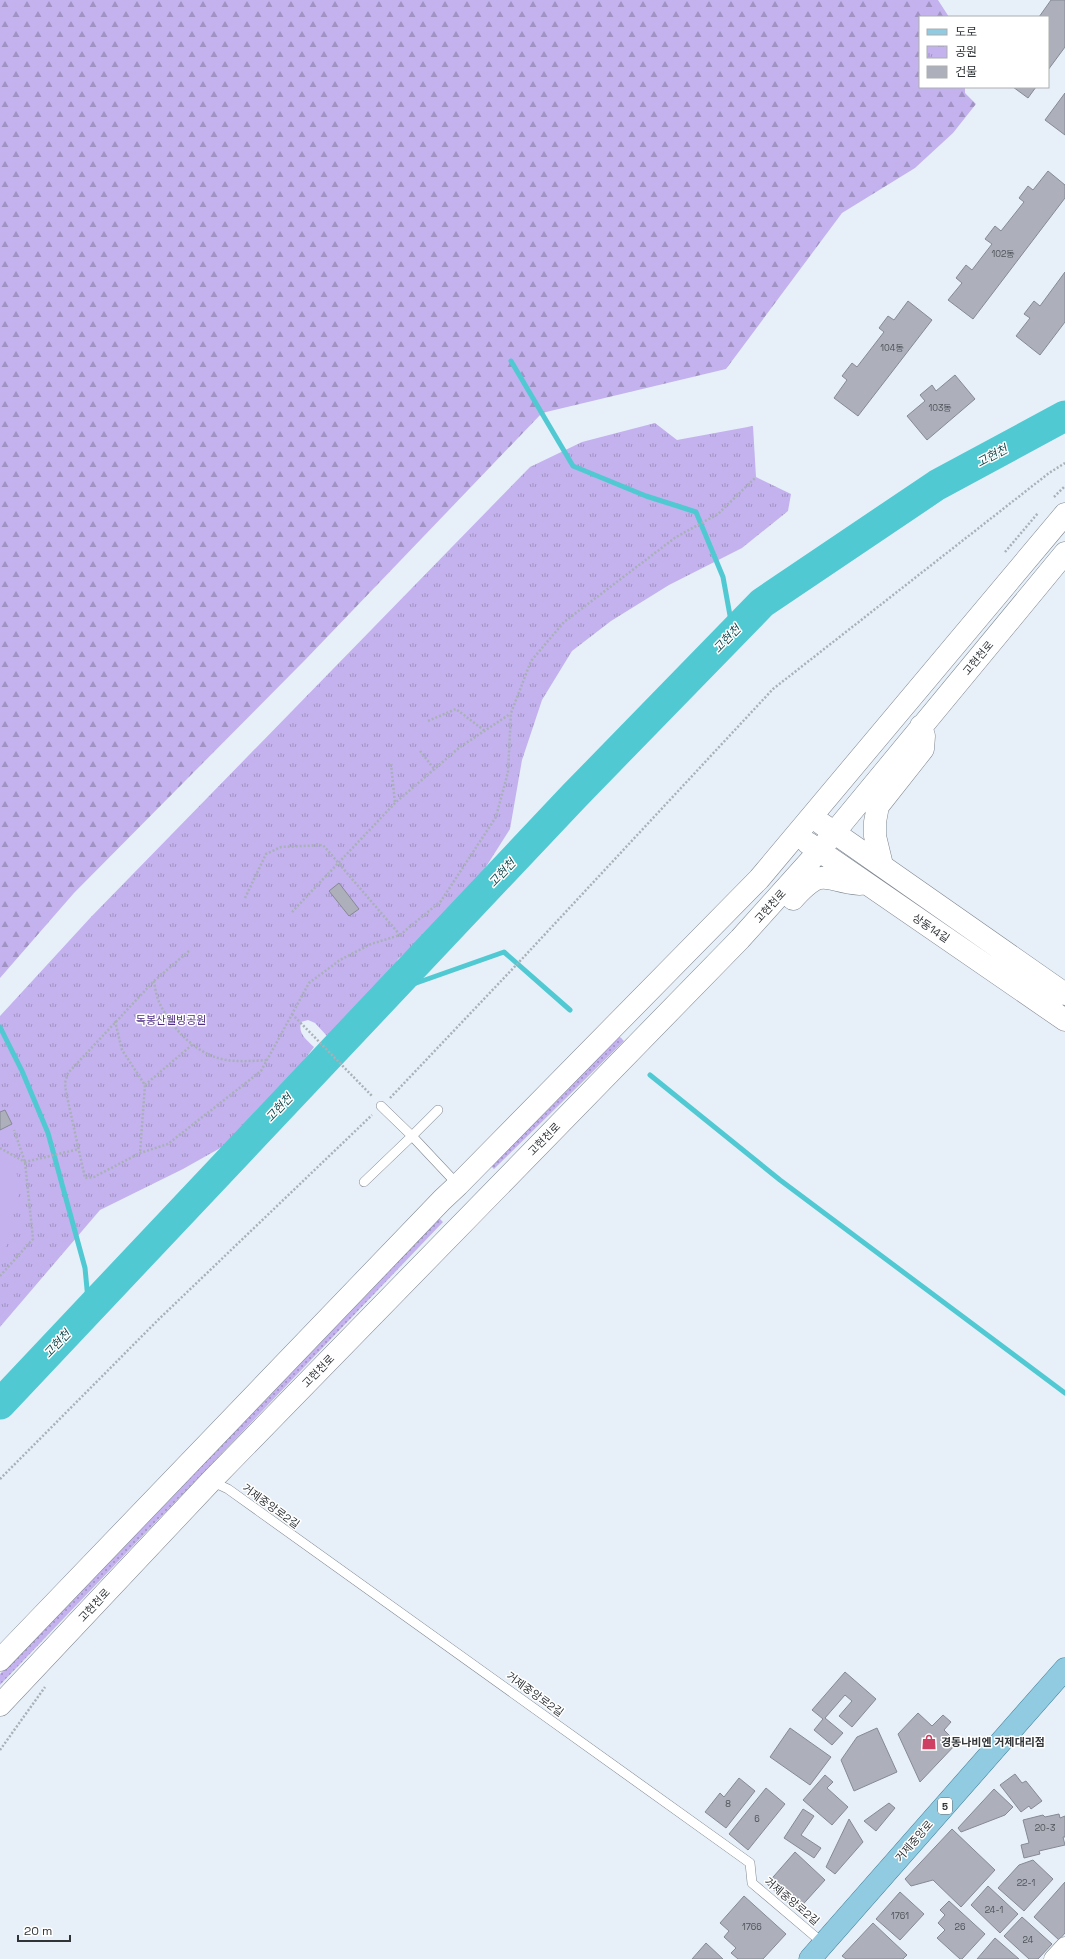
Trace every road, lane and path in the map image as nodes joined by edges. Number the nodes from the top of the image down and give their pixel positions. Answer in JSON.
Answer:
{"nodes":[{"id":1,"x":1065,"y":463,"type":"edge"},
{"id":2,"x":756,"y":477,"type":"dead end"},
{"id":3,"x":1065,"y":486,"type":"edge"},
{"id":4,"x":1058,"y":508,"type":"edge"},
{"id":5,"x":1040,"y":511,"type":"dead end"},
{"id":6,"x":1065,"y":553,"type":"edge"},
{"id":7,"x":1000,"y":558,"type":"dead end"},
{"id":8,"x":510,"y":713,"type":"junction"},
{"id":9,"x":428,"y":721,"type":"dead end"},
{"id":10,"x":921,"y":726,"type":"junction"},
{"id":11,"x":485,"y":731,"type":"junction"},
{"id":12,"x":420,"y":751,"type":"dead end"},
{"id":13,"x":391,"y":764,"type":"dead end"},
{"id":14,"x":435,"y":770,"type":"junction"},
{"id":15,"x":395,"y":803,"type":"junction"},
{"id":16,"x":811,"y":816,"type":"junction"},
{"id":17,"x":835,"y":832,"type":"junction"},
{"id":18,"x":797,"y":836,"type":"junction"},
{"id":19,"x":819,"y":851,"type":"junction"},
{"id":20,"x":339,"y":861,"type":"junction"},
{"id":21,"x":882,"y":865,"type":"junction"},
{"id":22,"x":868,"y":885,"type":"junction"},
{"id":23,"x":245,"y":898,"type":"dead end"},
{"id":24,"x":292,"y":912,"type":"dead end"},
{"id":25,"x":400,"y":935,"type":"junction"},
{"id":26,"x":740,"y":939,"type":"junction"},
{"id":27,"x":189,"y":951,"type":"dead end"},
{"id":28,"x":154,"y":981,"type":"junction"},
{"id":29,"x":1065,"y":994,"type":"edge"},
{"id":30,"x":292,"y":1014,"type":"junction"},
{"id":31,"x":1065,"y":1020,"type":"edge"},
{"id":32,"x":115,"y":1021,"type":"junction"},
{"id":33,"x":193,"y":1044,"type":"junction"},
{"id":34,"x":268,"y":1060,"type":"junction"},
{"id":35,"x":145,"y":1084,"type":"junction"},
{"id":36,"x":381,"y":1106,"type":"junction"},
{"id":37,"x":438,"y":1110,"type":"dead end"},
{"id":38,"x":14,"y":1130,"type":"dead end"},
{"id":39,"x":412,"y":1136,"type":"junction"},
{"id":40,"x":0,"y":1148,"type":"edge"},
{"id":41,"x":79,"y":1149,"type":"junction"},
{"id":42,"x":140,"y":1152,"type":"junction"},
{"id":43,"x":25,"y":1162,"type":"junction"},
{"id":44,"x":364,"y":1182,"type":"dead end"},
{"id":45,"x":458,"y":1185,"type":"junction"},
{"id":46,"x":0,"y":1276,"type":"edge"},
{"id":47,"x":0,"y":1479,"type":"edge"},
{"id":48,"x":211,"y":1481,"type":"junction"},
{"id":49,"x":0,"y":1660,"type":"edge"},
{"id":50,"x":1065,"y":1669,"type":"edge"},
{"id":51,"x":0,"y":1705,"type":"edge"},
{"id":52,"x":1065,"y":1946,"type":"edge"},
{"id":53,"x":817,"y":1951,"type":"edge"},
{"id":54,"x":1053,"y":1959,"type":"edge"}],
"edges":[{"from":1,"to":36,"type":"path"},
{"from":2,"to":8,"type":"path"},
{"from":3,"to":4,"type":"path"},
{"from":4,"to":16,"type":"street"},
{"from":5,"to":7,"type":"path"},
{"from":6,"to":10,"type":"street","name":"고현천로"},
{"from":8,"to":11,"type":"path"},
{"from":8,"to":25,"type":"path"},
{"from":9,"to":11,"type":"path"},
{"from":10,"to":17,"type":"street","name":"고현천로"},
{"from":10,"to":21,"type":"street"},
{"from":11,"to":14,"type":"path"},
{"from":12,"to":14,"type":"path"},
{"from":13,"to":15,"type":"path"},
{"from":14,"to":15,"type":"path"},
{"from":15,"to":20,"type":"path"},
{"from":16,"to":17,"type":"street","name":"상동14길"},
{"from":16,"to":18,"type":"street"},
{"from":17,"to":19,"type":"street","name":"고현천로"},
{"from":17,"to":21,"type":"street","name":"상동14길"},
{"from":18,"to":19,"type":"street","name":"상동14길"},
{"from":18,"to":45,"type":"street"},
{"from":19,"to":22,"type":"street","name":"상동14길"},
{"from":19,"to":26,"type":"street","name":"고현천로"},
{"from":20,"to":23,"type":"path"},
{"from":20,"to":24,"type":"path"},
{"from":20,"to":25,"type":"path"},
{"from":21,"to":29,"type":"street","name":"상동14길"},
{"from":22,"to":26,"type":"street"},
{"from":22,"to":31,"type":"street","name":"상동14길"},
{"from":25,"to":30,"type":"path"},
{"from":26,"to":48,"type":"street","name":"고현천로"},
{"from":27,"to":28,"type":"path"},
{"from":28,"to":32,"type":"path"},
{"from":28,"to":33,"type":"path"},
{"from":30,"to":34,"type":"path"},
{"from":30,"to":36,"type":"path"},
{"from":32,"to":35,"type":"path"},
{"from":32,"to":41,"type":"path"},
{"from":33,"to":34,"type":"path"},
{"from":33,"to":35,"type":"path"},
{"from":34,"to":42,"type":"path"},
{"from":35,"to":42,"type":"path"},
{"from":36,"to":39,"type":"lane"},
{"from":36,"to":47,"type":"path"},
{"from":37,"to":39,"type":"lane"},
{"from":38,"to":43,"type":"path"},
{"from":39,"to":44,"type":"lane"},
{"from":39,"to":45,"type":"lane"},
{"from":40,"to":43,"type":"path"},
{"from":41,"to":42,"type":"path"},
{"from":41,"to":43,"type":"path"},
{"from":43,"to":46,"type":"path"},
{"from":45,"to":49,"type":"street"},
{"from":48,"to":51,"type":"street","name":"고현천로"},
{"from":48,"to":53,"type":"lane","name":"거제중앙로2길"},
{"from":50,"to":53,"type":"main road","name":"거제중앙로","number":"5"},
{"from":52,"to":54,"type":"street"}]}
